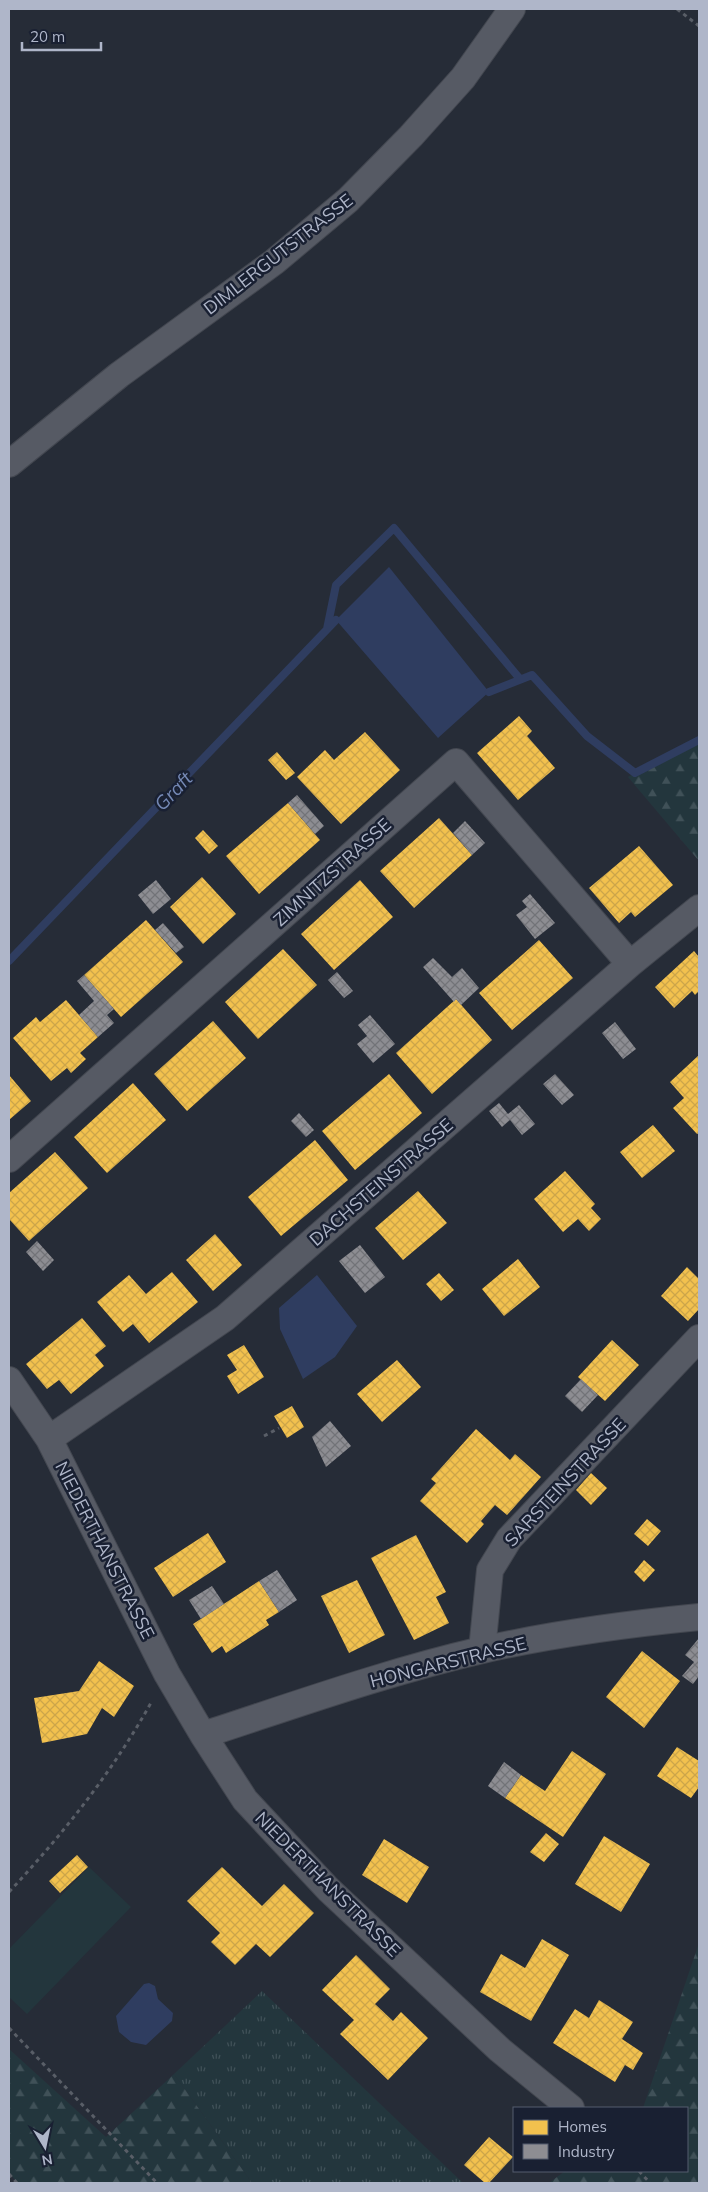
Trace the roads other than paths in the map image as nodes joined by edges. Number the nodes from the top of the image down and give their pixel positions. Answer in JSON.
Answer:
{"nodes":[{"id":1,"x":512,"y":9,"type":"edge"},
{"id":2,"x":9,"y":464,"type":"edge"},
{"id":3,"x":699,"y":908,"type":"edge"},
{"id":4,"x":630,"y":964,"type":"junction"},
{"id":5,"x":9,"y":1159,"type":"edge"},
{"id":6,"x":699,"y":1338,"type":"edge"},
{"id":7,"x":9,"y":1380,"type":"edge"},
{"id":8,"x":49,"y":1439,"type":"junction"},
{"id":9,"x":699,"y":1617,"type":"edge"},
{"id":10,"x":482,"y":1650,"type":"junction"},
{"id":11,"x":203,"y":1736,"type":"junction"},
{"id":12,"x":570,"y":2107,"type":"edge"}],
"edges":[{"from":1,"to":2,"type":"street","name":"DIMLERGUTSTRASSE"},
{"from":3,"to":4,"type":"street","name":"DACHSTEINSTRASSE"},
{"from":4,"to":5,"type":"street","name":"ZIMNITZSTRASSE"},
{"from":4,"to":8,"type":"street","name":"DACHSTEINSTRASSE"},
{"from":6,"to":10,"type":"street","name":"SARSTEINSTRASSE"},
{"from":7,"to":8,"type":"street","name":"NIEDERTHANSTRASSE"},
{"from":8,"to":11,"type":"street","name":"NIEDERTHANSTRASSE"},
{"from":9,"to":10,"type":"street","name":"HONGARSTRASSE"},
{"from":10,"to":11,"type":"street","name":"HONGARSTRASSE"},
{"from":11,"to":12,"type":"street","name":"NIEDERTHANSTRASSE"}]}
